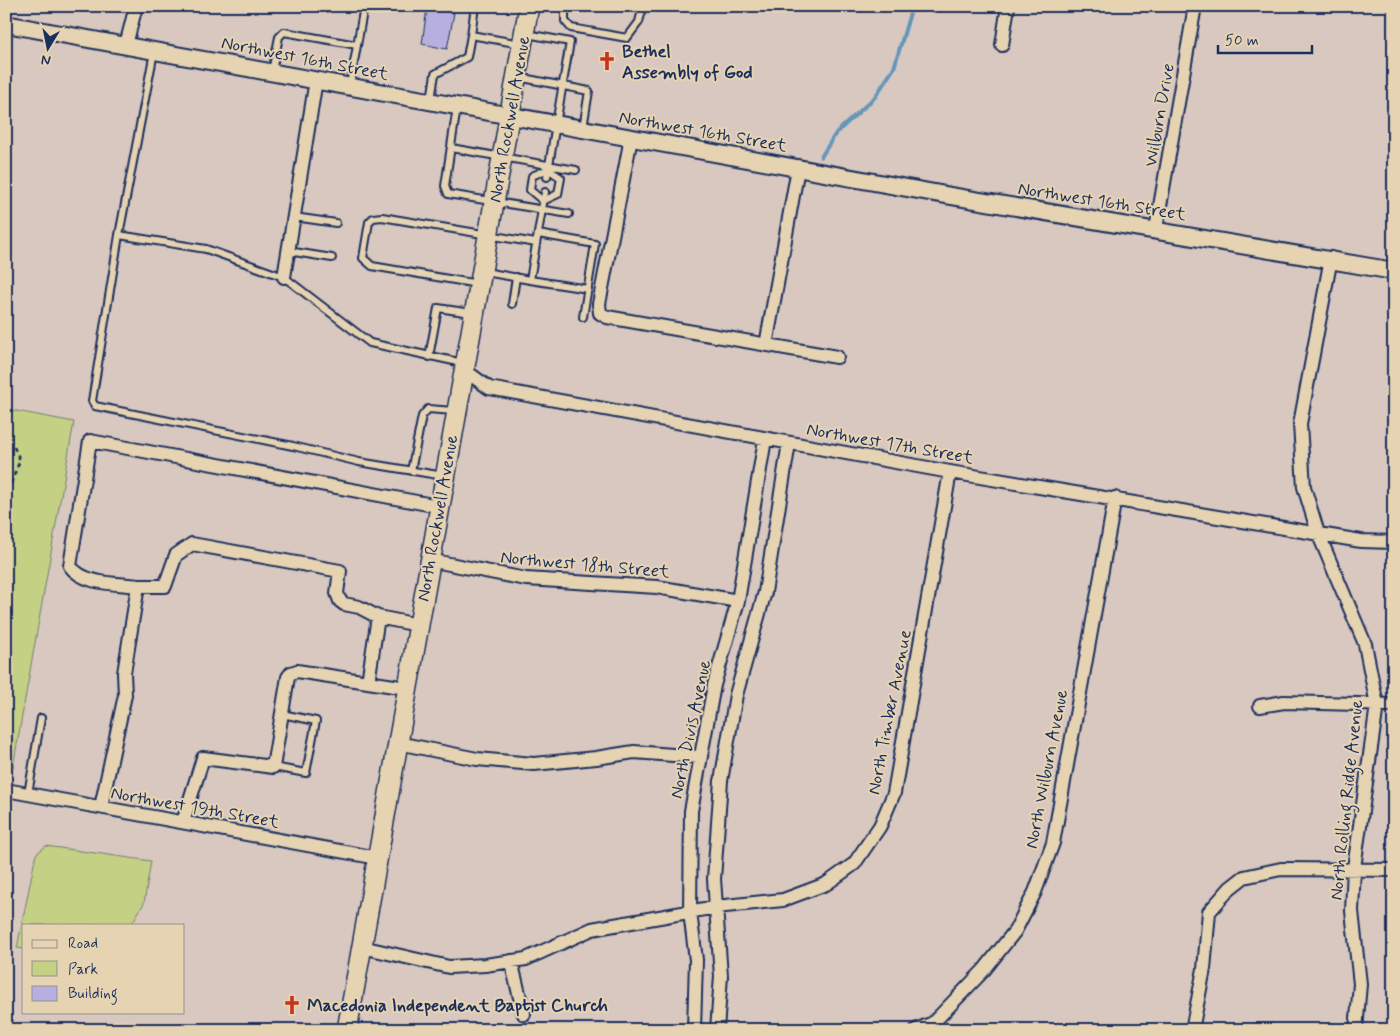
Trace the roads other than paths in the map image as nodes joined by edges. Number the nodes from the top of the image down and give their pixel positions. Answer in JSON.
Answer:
{"nodes":[{"id":1,"x":136,"y":6,"type":"edge"},
{"id":2,"x":364,"y":6,"type":"edge"},
{"id":3,"x":475,"y":6,"type":"edge"},
{"id":4,"x":529,"y":6,"type":"edge"},
{"id":5,"x":565,"y":6,"type":"edge"},
{"id":6,"x":642,"y":6,"type":"edge"},
{"id":7,"x":1008,"y":6,"type":"edge"},
{"id":8,"x":1196,"y":6,"type":"edge"},
{"id":9,"x":6,"y":24,"type":"edge"},
{"id":10,"x":471,"y":35,"type":"junction"},
{"id":11,"x":523,"y":39,"type":"junction"},
{"id":12,"x":126,"y":44,"type":"junction"},
{"id":13,"x":357,"y":45,"type":"junction"},
{"id":14,"x":1002,"y":45,"type":"dead end"},
{"id":15,"x":154,"y":50,"type":"junction"},
{"id":16,"x":272,"y":72,"type":"junction"},
{"id":17,"x":516,"y":77,"type":"junction"},
{"id":18,"x":316,"y":80,"type":"junction"},
{"id":19,"x":350,"y":86,"type":"junction"},
{"id":20,"x":562,"y":86,"type":"junction"},
{"id":21,"x":430,"y":102,"type":"junction"},
{"id":22,"x":457,"y":107,"type":"junction"},
{"id":23,"x":510,"y":117,"type":"junction"},
{"id":24,"x":556,"y":125,"type":"junction"},
{"id":25,"x":583,"y":130,"type":"junction"},
{"id":26,"x":631,"y":138,"type":"junction"},
{"id":27,"x":451,"y":148,"type":"junction"},
{"id":28,"x":502,"y":157,"type":"junction"},
{"id":29,"x":548,"y":167,"type":"junction"},
{"id":30,"x":798,"y":168,"type":"junction"},
{"id":31,"x":576,"y":170,"type":"dead end"},
{"id":32,"x":547,"y":177,"type":"dead end"},
{"id":33,"x":544,"y":192,"type":"dead end"},
{"id":34,"x":543,"y":201,"type":"junction"},
{"id":35,"x":494,"y":202,"type":"junction"},
{"id":36,"x":542,"y":210,"type":"junction"},
{"id":37,"x":569,"y":214,"type":"dead end"},
{"id":38,"x":294,"y":217,"type":"junction"},
{"id":39,"x":336,"y":222,"type":"dead end"},
{"id":40,"x":1156,"y":229,"type":"junction"},
{"id":41,"x":538,"y":234,"type":"junction"},
{"id":42,"x":119,"y":235,"type":"junction"},
{"id":43,"x":488,"y":236,"type":"junction"},
{"id":44,"x":536,"y":244,"type":"junction"},
{"id":45,"x":288,"y":251,"type":"junction"},
{"id":46,"x":332,"y":258,"type":"dead end"},
{"id":47,"x":1331,"y":258,"type":"junction"},
{"id":48,"x":1394,"y":270,"type":"edge"},
{"id":49,"x":284,"y":277,"type":"junction"},
{"id":50,"x":516,"y":277,"type":"junction"},
{"id":51,"x":480,"y":278,"type":"junction"},
{"id":52,"x":530,"y":280,"type":"junction"},
{"id":53,"x":588,"y":288,"type":"junction"},
{"id":54,"x":512,"y":304,"type":"dead end"},
{"id":55,"x":473,"y":314,"type":"junction"},
{"id":56,"x":583,"y":317,"type":"dead end"},
{"id":57,"x":766,"y":345,"type":"junction"},
{"id":58,"x":429,"y":357,"type":"junction"},
{"id":59,"x":837,"y":357,"type":"dead end"},
{"id":60,"x":463,"y":366,"type":"junction"},
{"id":61,"x":456,"y":411,"type":"junction"},
{"id":62,"x":765,"y":439,"type":"junction"},
{"id":63,"x":789,"y":443,"type":"junction"},
{"id":64,"x":411,"y":471,"type":"junction"},
{"id":65,"x":950,"y":472,"type":"junction"},
{"id":66,"x":444,"y":476,"type":"junction"},
{"id":67,"x":1115,"y":498,"type":"junction"},
{"id":68,"x":438,"y":506,"type":"junction"},
{"id":69,"x":1318,"y":532,"type":"junction"},
{"id":70,"x":1394,"y":542,"type":"edge"},
{"id":71,"x":429,"y":560,"type":"junction"},
{"id":72,"x":138,"y":586,"type":"junction"},
{"id":73,"x":738,"y":601,"type":"junction"},
{"id":74,"x":378,"y":617,"type":"junction"},
{"id":75,"x":418,"y":625,"type":"junction"},
{"id":76,"x":368,"y":682,"type":"junction"},
{"id":77,"x":407,"y":688,"type":"junction"},
{"id":78,"x":1376,"y":705,"type":"junction"},
{"id":79,"x":1394,"y":705,"type":"edge"},
{"id":80,"x":1260,"y":706,"type":"dead end"},
{"id":81,"x":282,"y":714,"type":"junction"},
{"id":82,"x":41,"y":718,"type":"dead end"},
{"id":83,"x":398,"y":743,"type":"junction"},
{"id":84,"x":699,"y":757,"type":"junction"},
{"id":85,"x":273,"y":767,"type":"junction"},
{"id":86,"x":6,"y":790,"type":"edge"},
{"id":87,"x":28,"y":794,"type":"junction"},
{"id":88,"x":101,"y":807,"type":"junction"},
{"id":89,"x":183,"y":822,"type":"junction"},
{"id":90,"x":378,"y":858,"type":"junction"},
{"id":91,"x":1354,"y":868,"type":"junction"},
{"id":92,"x":1394,"y":870,"type":"edge"},
{"id":93,"x":716,"y":907,"type":"junction"},
{"id":94,"x":690,"y":912,"type":"junction"},
{"id":95,"x":362,"y":947,"type":"junction"},
{"id":96,"x":511,"y":961,"type":"junction"},
{"id":97,"x":524,"y":1014,"type":"dead end"},
{"id":98,"x":935,"y":1026,"type":"edge"},
{"id":99,"x":347,"y":1030,"type":"edge"},
{"id":100,"x":694,"y":1030,"type":"edge"},
{"id":101,"x":717,"y":1030,"type":"edge"},
{"id":102,"x":916,"y":1030,"type":"edge"},
{"id":103,"x":1192,"y":1030,"type":"edge"},
{"id":104,"x":1356,"y":1030,"type":"edge"}],
"edges":[{"from":1,"to":12,"type":"street"},
{"from":2,"to":13,"type":"lane"},
{"from":3,"to":10,"type":"lane"},
{"from":4,"to":11,"type":"main road","name":"North Rockwell Avenue"},
{"from":5,"to":6,"type":"lane"},
{"from":7,"to":14,"type":"street"},
{"from":8,"to":40,"type":"street","name":"Wilburn Drive"},
{"from":9,"to":12,"type":"street","name":"Northwest 16th Street"},
{"from":10,"to":11,"type":"lane"},
{"from":10,"to":21,"type":"lane"},
{"from":11,"to":17,"type":"main road","name":"North Rockwell Avenue"},
{"from":11,"to":20,"type":"lane"},
{"from":12,"to":15,"type":"street","name":"Northwest 16th Street"},
{"from":13,"to":16,"type":"lane"},
{"from":13,"to":19,"type":"lane"},
{"from":15,"to":16,"type":"street","name":"Northwest 16th Street"},
{"from":15,"to":42,"type":"lane"},
{"from":16,"to":18,"type":"street","name":"Northwest 16th Street"},
{"from":17,"to":20,"type":"lane"},
{"from":17,"to":23,"type":"main road","name":"North Rockwell Avenue"},
{"from":18,"to":19,"type":"street","name":"Northwest 16th Street"},
{"from":18,"to":38,"type":"street"},
{"from":19,"to":21,"type":"street","name":"Northwest 16th Street"},
{"from":20,"to":24,"type":"lane"},
{"from":20,"to":25,"type":"lane"},
{"from":21,"to":22,"type":"street","name":"Northwest 16th Street"},
{"from":22,"to":23,"type":"street","name":"Northwest 16th Street"},
{"from":22,"to":27,"type":"lane"},
{"from":23,"to":24,"type":"street","name":"Northwest 16th Street"},
{"from":23,"to":28,"type":"main road","name":"North Rockwell Avenue"},
{"from":24,"to":25,"type":"street","name":"Northwest 16th Street"},
{"from":24,"to":29,"type":"lane"},
{"from":25,"to":26,"type":"street","name":"Northwest 16th Street"},
{"from":26,"to":30,"type":"street","name":"Northwest 16th Street"},
{"from":26,"to":57,"type":"street"},
{"from":27,"to":28,"type":"lane"},
{"from":27,"to":35,"type":"lane"},
{"from":28,"to":29,"type":"lane"},
{"from":28,"to":35,"type":"main road","name":"North Rockwell Avenue"},
{"from":29,"to":31,"type":"lane"},
{"from":29,"to":32,"type":"lane"},
{"from":29,"to":34,"type":"lane"},
{"from":29,"to":34,"type":"lane"},
{"from":30,"to":40,"type":"street","name":"Northwest 16th Street"},
{"from":30,"to":57,"type":"street"},
{"from":33,"to":34,"type":"lane"},
{"from":34,"to":36,"type":"lane"},
{"from":35,"to":36,"type":"lane"},
{"from":35,"to":43,"type":"main road","name":"North Rockwell Avenue"},
{"from":36,"to":37,"type":"lane"},
{"from":36,"to":41,"type":"lane"},
{"from":38,"to":39,"type":"lane"},
{"from":38,"to":45,"type":"street"},
{"from":40,"to":47,"type":"street","name":"Northwest 16th Street"},
{"from":41,"to":44,"type":"lane"},
{"from":41,"to":53,"type":"lane"},
{"from":42,"to":49,"type":"lane"},
{"from":42,"to":64,"type":"lane"},
{"from":43,"to":44,"type":"lane"},
{"from":43,"to":51,"type":"main road","name":"North Rockwell Avenue"},
{"from":43,"to":51,"type":"lane"},
{"from":44,"to":52,"type":"lane"},
{"from":45,"to":46,"type":"lane"},
{"from":45,"to":49,"type":"street"},
{"from":47,"to":48,"type":"street","name":"Northwest 16th Street"},
{"from":47,"to":69,"type":"street","name":"North Rolling Ridge Avenue"},
{"from":49,"to":58,"type":"lane"},
{"from":50,"to":51,"type":"lane"},
{"from":50,"to":52,"type":"lane"},
{"from":50,"to":54,"type":"lane"},
{"from":51,"to":55,"type":"main road","name":"North Rockwell Avenue"},
{"from":52,"to":53,"type":"lane"},
{"from":53,"to":56,"type":"lane"},
{"from":55,"to":58,"type":"lane"},
{"from":55,"to":60,"type":"main road","name":"North Rockwell Avenue"},
{"from":57,"to":59,"type":"street"},
{"from":58,"to":60,"type":"lane"},
{"from":60,"to":61,"type":"main road","name":"North Rockwell Avenue"},
{"from":60,"to":62,"type":"street","name":"Northwest 17th Street"},
{"from":61,"to":64,"type":"lane"},
{"from":61,"to":66,"type":"main road","name":"North Rockwell Avenue"},
{"from":62,"to":63,"type":"street","name":"Northwest 17th Street"},
{"from":62,"to":73,"type":"street","name":"North Divis Avenue"},
{"from":63,"to":65,"type":"street","name":"Northwest 17th Street"},
{"from":63,"to":93,"type":"street"},
{"from":64,"to":66,"type":"lane"},
{"from":65,"to":67,"type":"street","name":"Northwest 17th Street"},
{"from":65,"to":93,"type":"street","name":"North Timber Avenue"},
{"from":66,"to":68,"type":"main road","name":"North Rockwell Avenue"},
{"from":67,"to":69,"type":"street","name":"Northwest 17th Street"},
{"from":67,"to":98,"type":"street","name":"North Wilburn Avenue"},
{"from":68,"to":71,"type":"main road","name":"North Rockwell Avenue"},
{"from":68,"to":72,"type":"street"},
{"from":69,"to":70,"type":"street","name":"Northwest 17th Street"},
{"from":69,"to":78,"type":"street","name":"North Rolling Ridge Avenue"},
{"from":71,"to":73,"type":"street","name":"Northwest 18th Street"},
{"from":71,"to":75,"type":"main road","name":"North Rockwell Avenue"},
{"from":72,"to":74,"type":"street"},
{"from":72,"to":88,"type":"street"},
{"from":73,"to":84,"type":"street","name":"North Divis Avenue"},
{"from":74,"to":75,"type":"street"},
{"from":74,"to":76,"type":"street"},
{"from":75,"to":77,"type":"main road","name":"North Rockwell Avenue"},
{"from":76,"to":77,"type":"street"},
{"from":76,"to":81,"type":"street"},
{"from":77,"to":83,"type":"main road","name":"North Rockwell Avenue"},
{"from":78,"to":79,"type":"street"},
{"from":78,"to":80,"type":"street"},
{"from":78,"to":91,"type":"street","name":"North Rolling Ridge Avenue"},
{"from":81,"to":85,"type":"street"},
{"from":81,"to":85,"type":"lane"},
{"from":82,"to":87,"type":"lane"},
{"from":83,"to":84,"type":"street"},
{"from":83,"to":90,"type":"main road","name":"North Rockwell Avenue"},
{"from":84,"to":94,"type":"street","name":"North Divis Avenue"},
{"from":85,"to":89,"type":"street"},
{"from":86,"to":87,"type":"street","name":"Northwest 19th Street"},
{"from":87,"to":88,"type":"street","name":"Northwest 19th Street"},
{"from":88,"to":89,"type":"street","name":"Northwest 19th Street"},
{"from":89,"to":90,"type":"street","name":"Northwest 19th Street"},
{"from":90,"to":95,"type":"main road","name":"North Rockwell Avenue"},
{"from":91,"to":92,"type":"street"},
{"from":91,"to":103,"type":"street"},
{"from":91,"to":104,"type":"street","name":"North Rolling Ridge Avenue"},
{"from":93,"to":94,"type":"street","name":"North Timber Avenue"},
{"from":93,"to":101,"type":"street"},
{"from":94,"to":96,"type":"street","name":"North Timber Avenue"},
{"from":94,"to":100,"type":"street","name":"North Divis Avenue"},
{"from":95,"to":96,"type":"street","name":"North Timber Avenue"},
{"from":95,"to":99,"type":"main road","name":"North Rockwell Avenue"},
{"from":96,"to":97,"type":"street"},
{"from":98,"to":102,"type":"street","name":"North Wilburn Avenue"}]}
